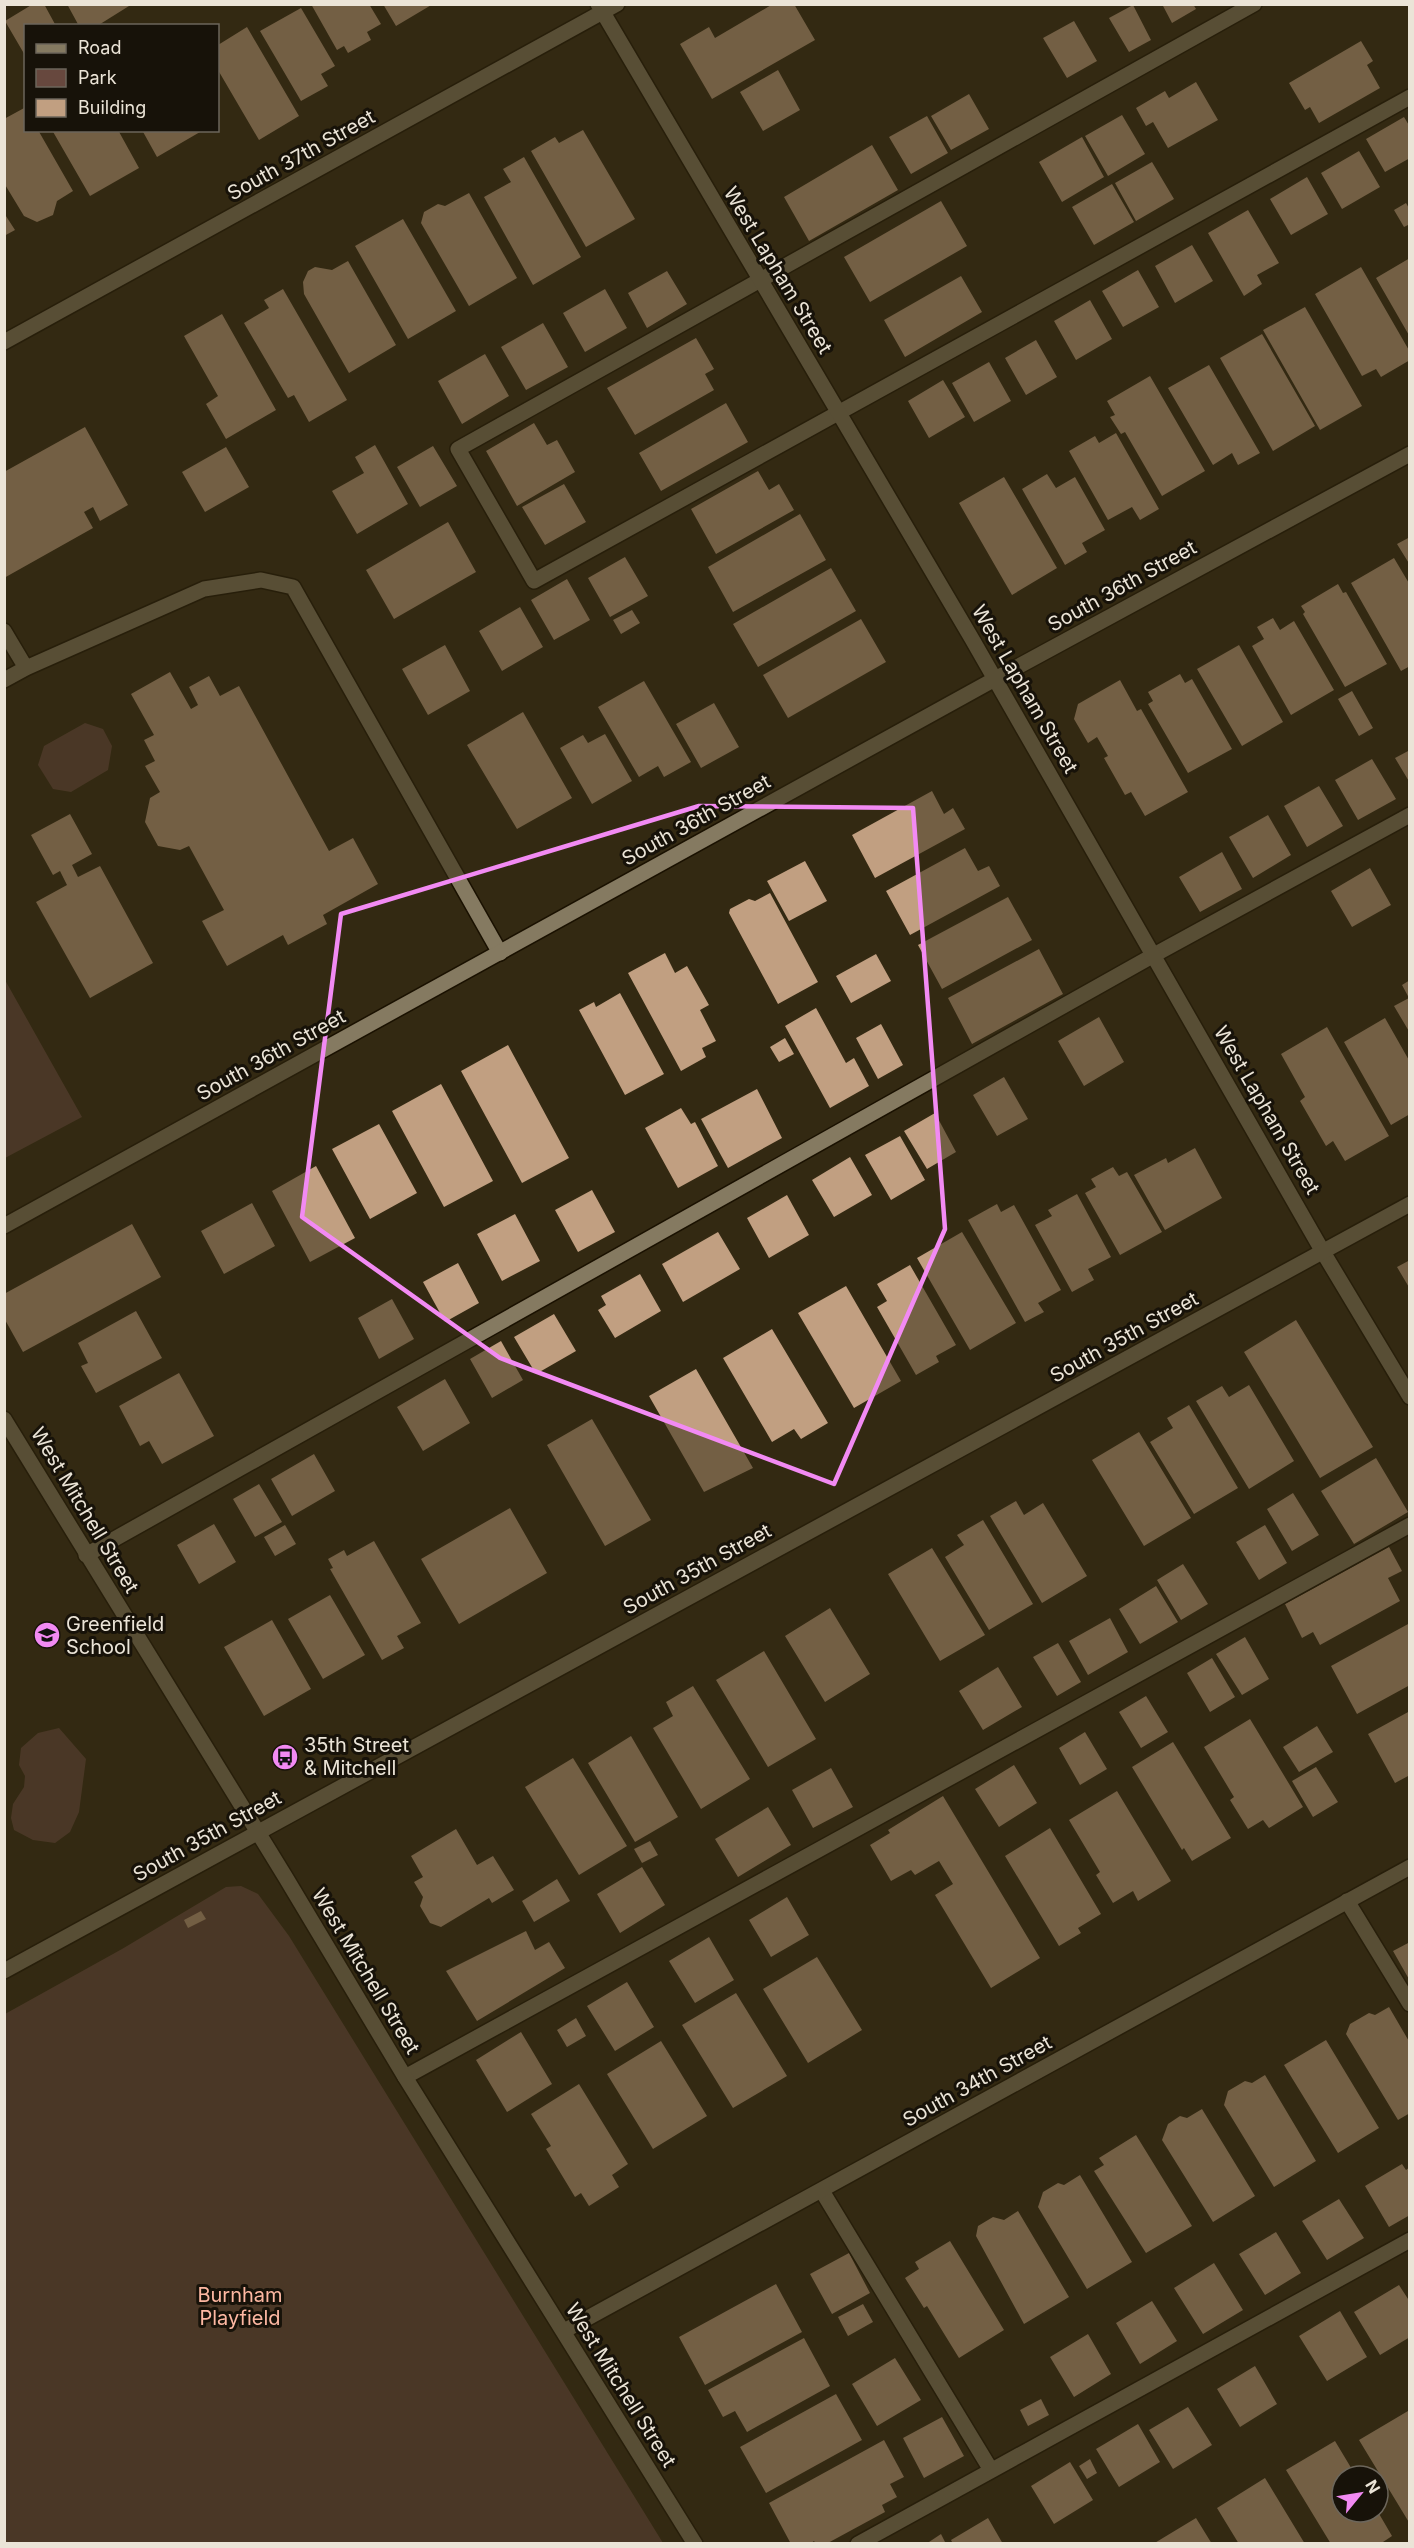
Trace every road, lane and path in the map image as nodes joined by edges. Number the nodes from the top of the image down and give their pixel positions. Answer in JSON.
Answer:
{"nodes":[{"id":1,"x":617,"y":4,"type":"edge"},
{"id":2,"x":1254,"y":4,"type":"edge"},
{"id":3,"x":600,"y":8,"type":"edge"},
{"id":4,"x":1410,"y":96,"type":"edge"},
{"id":5,"x":759,"y":281,"type":"junction"},
{"id":6,"x":4,"y":342,"type":"edge"},
{"id":7,"x":839,"y":413,"type":"junction"},
{"id":8,"x":1410,"y":454,"type":"edge"},
{"id":9,"x":4,"y":631,"type":"edge"},
{"id":10,"x":26,"y":668,"type":"junction"},
{"id":11,"x":995,"y":679,"type":"junction"},
{"id":12,"x":4,"y":680,"type":"edge"},
{"id":13,"x":1410,"y":815,"type":"edge"},
{"id":14,"x":500,"y":953,"type":"junction"},
{"id":15,"x":1154,"y":955,"type":"junction"},
{"id":16,"x":1410,"y":1204,"type":"edge"},
{"id":17,"x":4,"y":1226,"type":"edge"},
{"id":18,"x":1323,"y":1252,"type":"junction"},
{"id":19,"x":1410,"y":1397,"type":"edge"},
{"id":20,"x":4,"y":1419,"type":"edge"},
{"id":21,"x":1410,"y":1525,"type":"edge"},
{"id":22,"x":86,"y":1555,"type":"junction"},
{"id":23,"x":258,"y":1832,"type":"junction"},
{"id":24,"x":1410,"y":1867,"type":"edge"},
{"id":25,"x":1347,"y":1901,"type":"junction"},
{"id":26,"x":4,"y":1971,"type":"edge"},
{"id":27,"x":1410,"y":2004,"type":"edge"},
{"id":28,"x":405,"y":2077,"type":"junction"},
{"id":29,"x":822,"y":2191,"type":"junction"},
{"id":30,"x":1410,"y":2240,"type":"edge"},
{"id":31,"x":564,"y":2331,"type":"junction"},
{"id":32,"x":991,"y":2470,"type":"junction"},
{"id":33,"x":695,"y":2544,"type":"edge"},
{"id":34,"x":858,"y":2544,"type":"edge"}],
"edges":[{"from":1,"to":3,"type":"street","name":"South 37th Street"},
{"from":2,"to":5,"type":"street"},
{"from":3,"to":5,"type":"street","name":"West Lapham Street"},
{"from":3,"to":6,"type":"street","name":"South 37th Street"},
{"from":4,"to":7,"type":"street"},
{"from":5,"to":7,"type":"street","name":"West Lapham Street"},
{"from":5,"to":7,"type":"street"},
{"from":7,"to":11,"type":"street","name":"West Lapham Street"},
{"from":8,"to":11,"type":"street","name":"South 36th Street"},
{"from":9,"to":10,"type":"street"},
{"from":10,"to":12,"type":"street"},
{"from":10,"to":14,"type":"street"},
{"from":11,"to":14,"type":"street","name":"South 36th Street"},
{"from":11,"to":15,"type":"street","name":"West Lapham Street"},
{"from":13,"to":15,"type":"street"},
{"from":14,"to":17,"type":"street","name":"South 36th Street"},
{"from":15,"to":18,"type":"street","name":"West Lapham Street"},
{"from":15,"to":22,"type":"street"},
{"from":16,"to":18,"type":"street","name":"South 35th Street"},
{"from":18,"to":19,"type":"street","name":"West Lapham Street"},
{"from":18,"to":23,"type":"street","name":"South 35th Street"},
{"from":20,"to":22,"type":"street","name":"West Mitchell Street"},
{"from":21,"to":28,"type":"street"},
{"from":22,"to":23,"type":"street","name":"West Mitchell Street"},
{"from":23,"to":26,"type":"street","name":"South 35th Street"},
{"from":23,"to":28,"type":"street","name":"West Mitchell Street"},
{"from":24,"to":25,"type":"street","name":"South 34th Street"},
{"from":25,"to":27,"type":"street"},
{"from":25,"to":29,"type":"street","name":"South 34th Street"},
{"from":28,"to":31,"type":"street","name":"West Mitchell Street"},
{"from":29,"to":31,"type":"street","name":"South 34th Street"},
{"from":29,"to":32,"type":"street"},
{"from":30,"to":32,"type":"street"},
{"from":31,"to":33,"type":"street","name":"West Mitchell Street"},
{"from":32,"to":34,"type":"street"}]}
